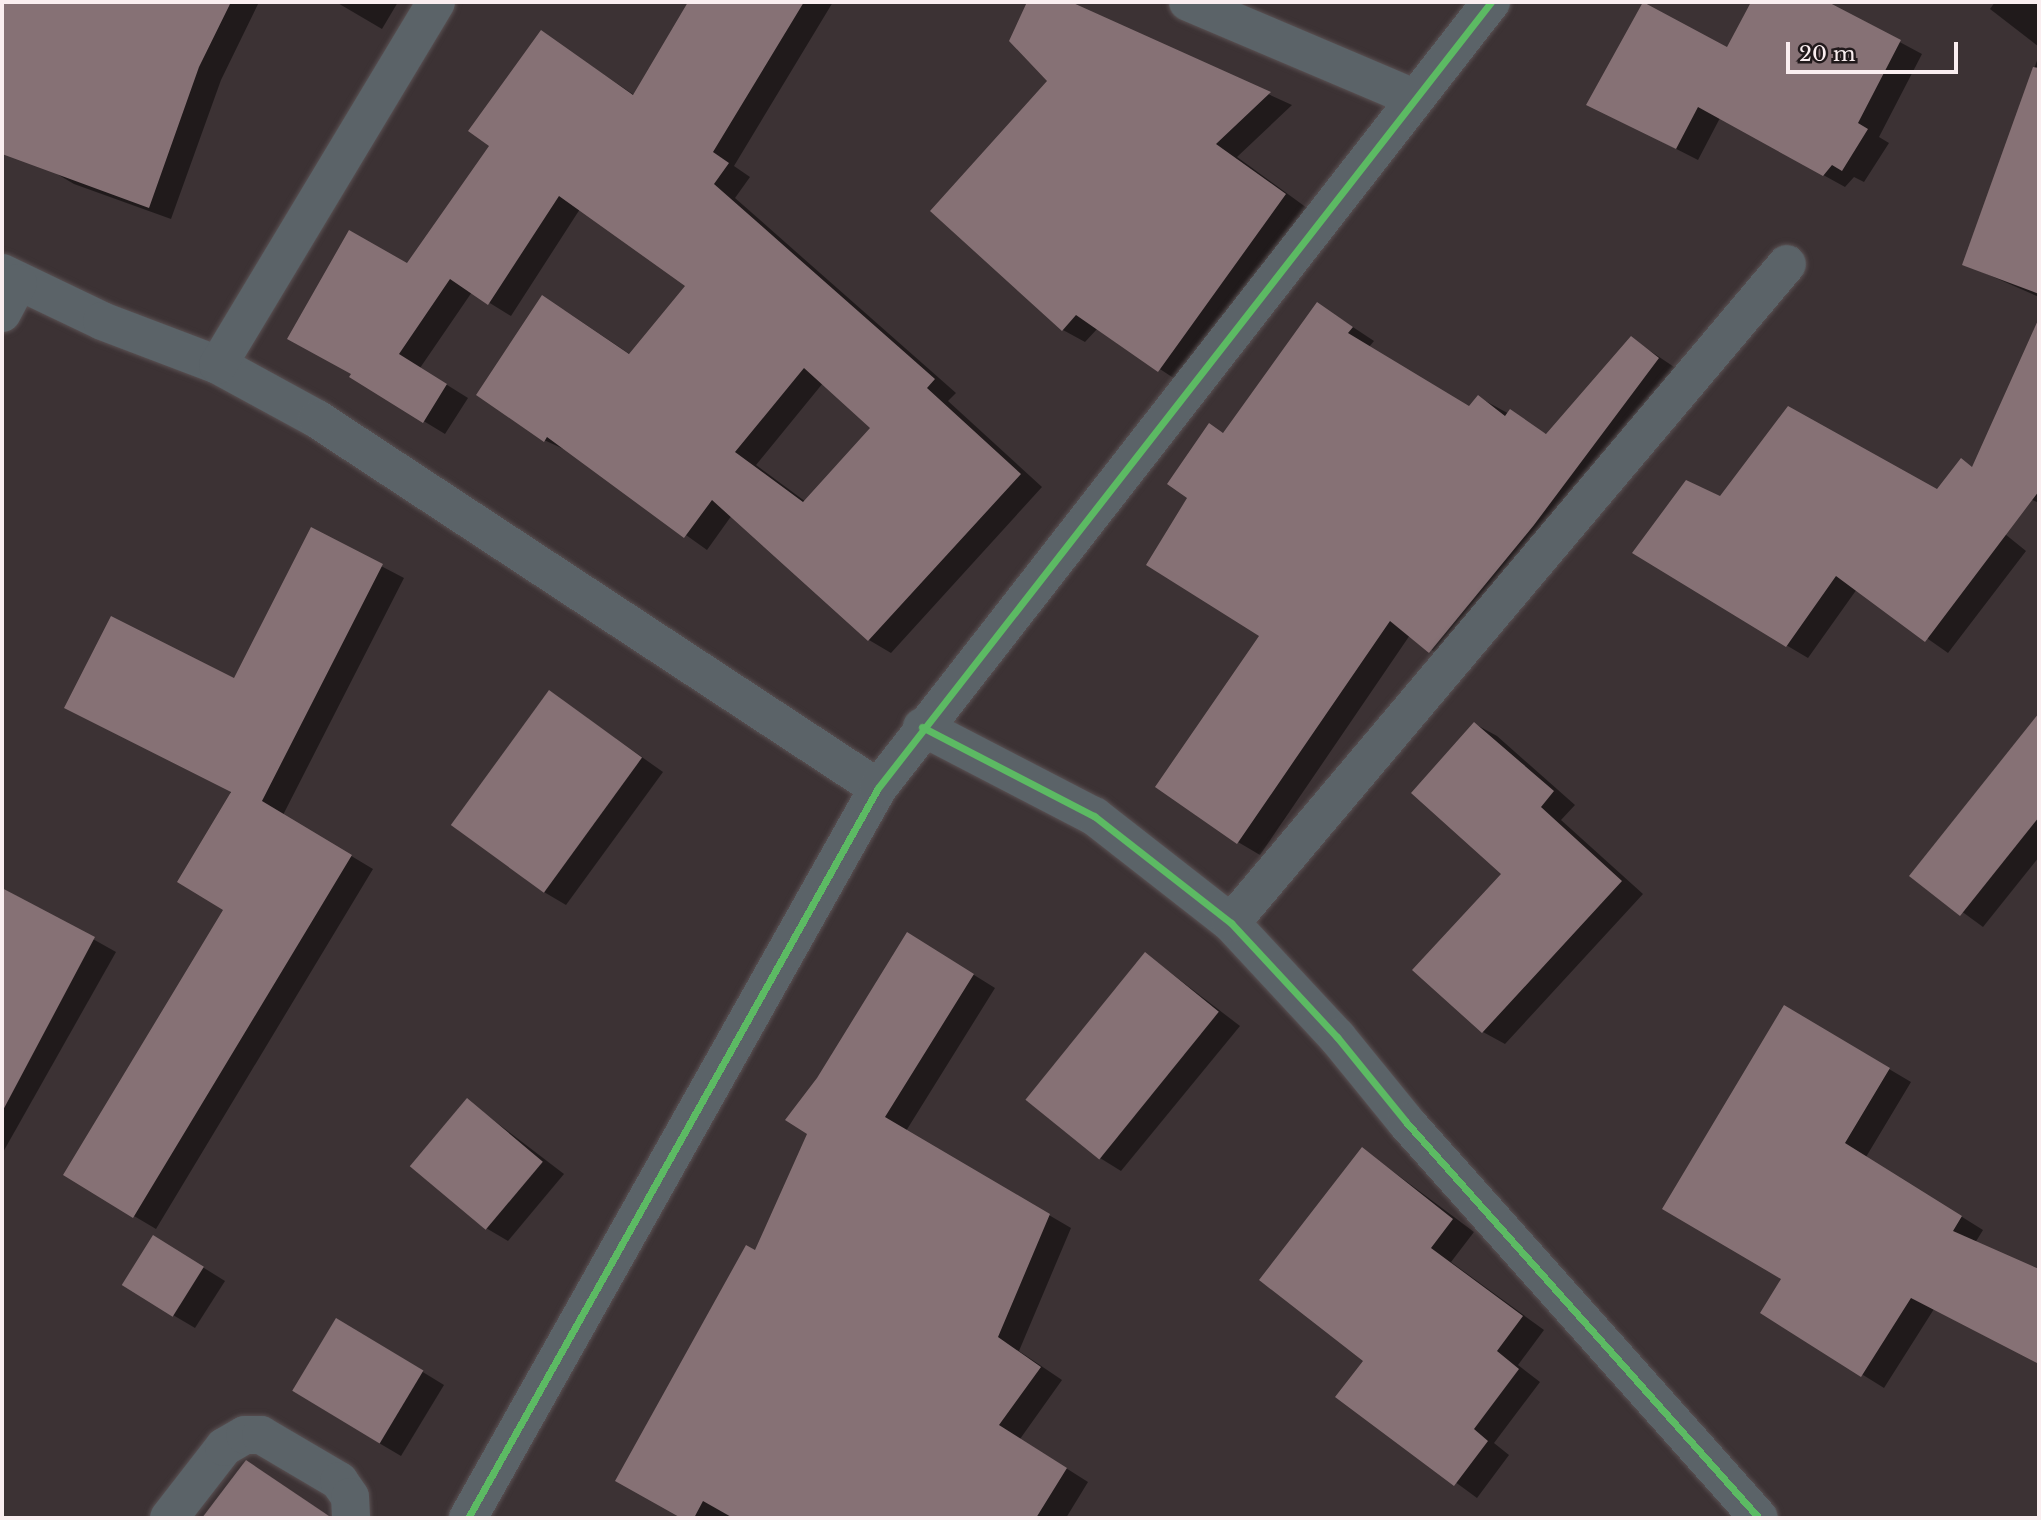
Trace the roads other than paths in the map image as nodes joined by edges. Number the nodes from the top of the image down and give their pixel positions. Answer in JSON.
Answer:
{"nodes":[{"id":1,"x":436,"y":2,"type":"edge"},
{"id":2,"x":1188,"y":2,"type":"edge"},
{"id":3,"x":1491,"y":2,"type":"edge"},
{"id":4,"x":1412,"y":97,"type":"junction"},
{"id":5,"x":1787,"y":264,"type":"dead end"},
{"id":6,"x":7,"y":290,"type":"edge"},
{"id":7,"x":218,"y":365,"type":"junction"},
{"id":8,"x":922,"y":727,"type":"junction"},
{"id":9,"x":877,"y":788,"type":"junction"},
{"id":10,"x":1231,"y":923,"type":"junction"},
{"id":11,"x":169,"y":1518,"type":"edge"},
{"id":12,"x":351,"y":1518,"type":"edge"},
{"id":13,"x":468,"y":1518,"type":"edge"},
{"id":14,"x":1759,"y":1518,"type":"edge"}],
"edges":[{"from":1,"to":7,"type":"street"},
{"from":2,"to":4,"type":"street"},
{"from":3,"to":4,"type":"street"},
{"from":4,"to":8,"type":"street"},
{"from":5,"to":10,"type":"street"},
{"from":6,"to":7,"type":"street"},
{"from":7,"to":9,"type":"street"},
{"from":8,"to":9,"type":"street"},
{"from":8,"to":10,"type":"street"},
{"from":9,"to":13,"type":"street"},
{"from":10,"to":14,"type":"street"},
{"from":11,"to":12,"type":"street"}]}
